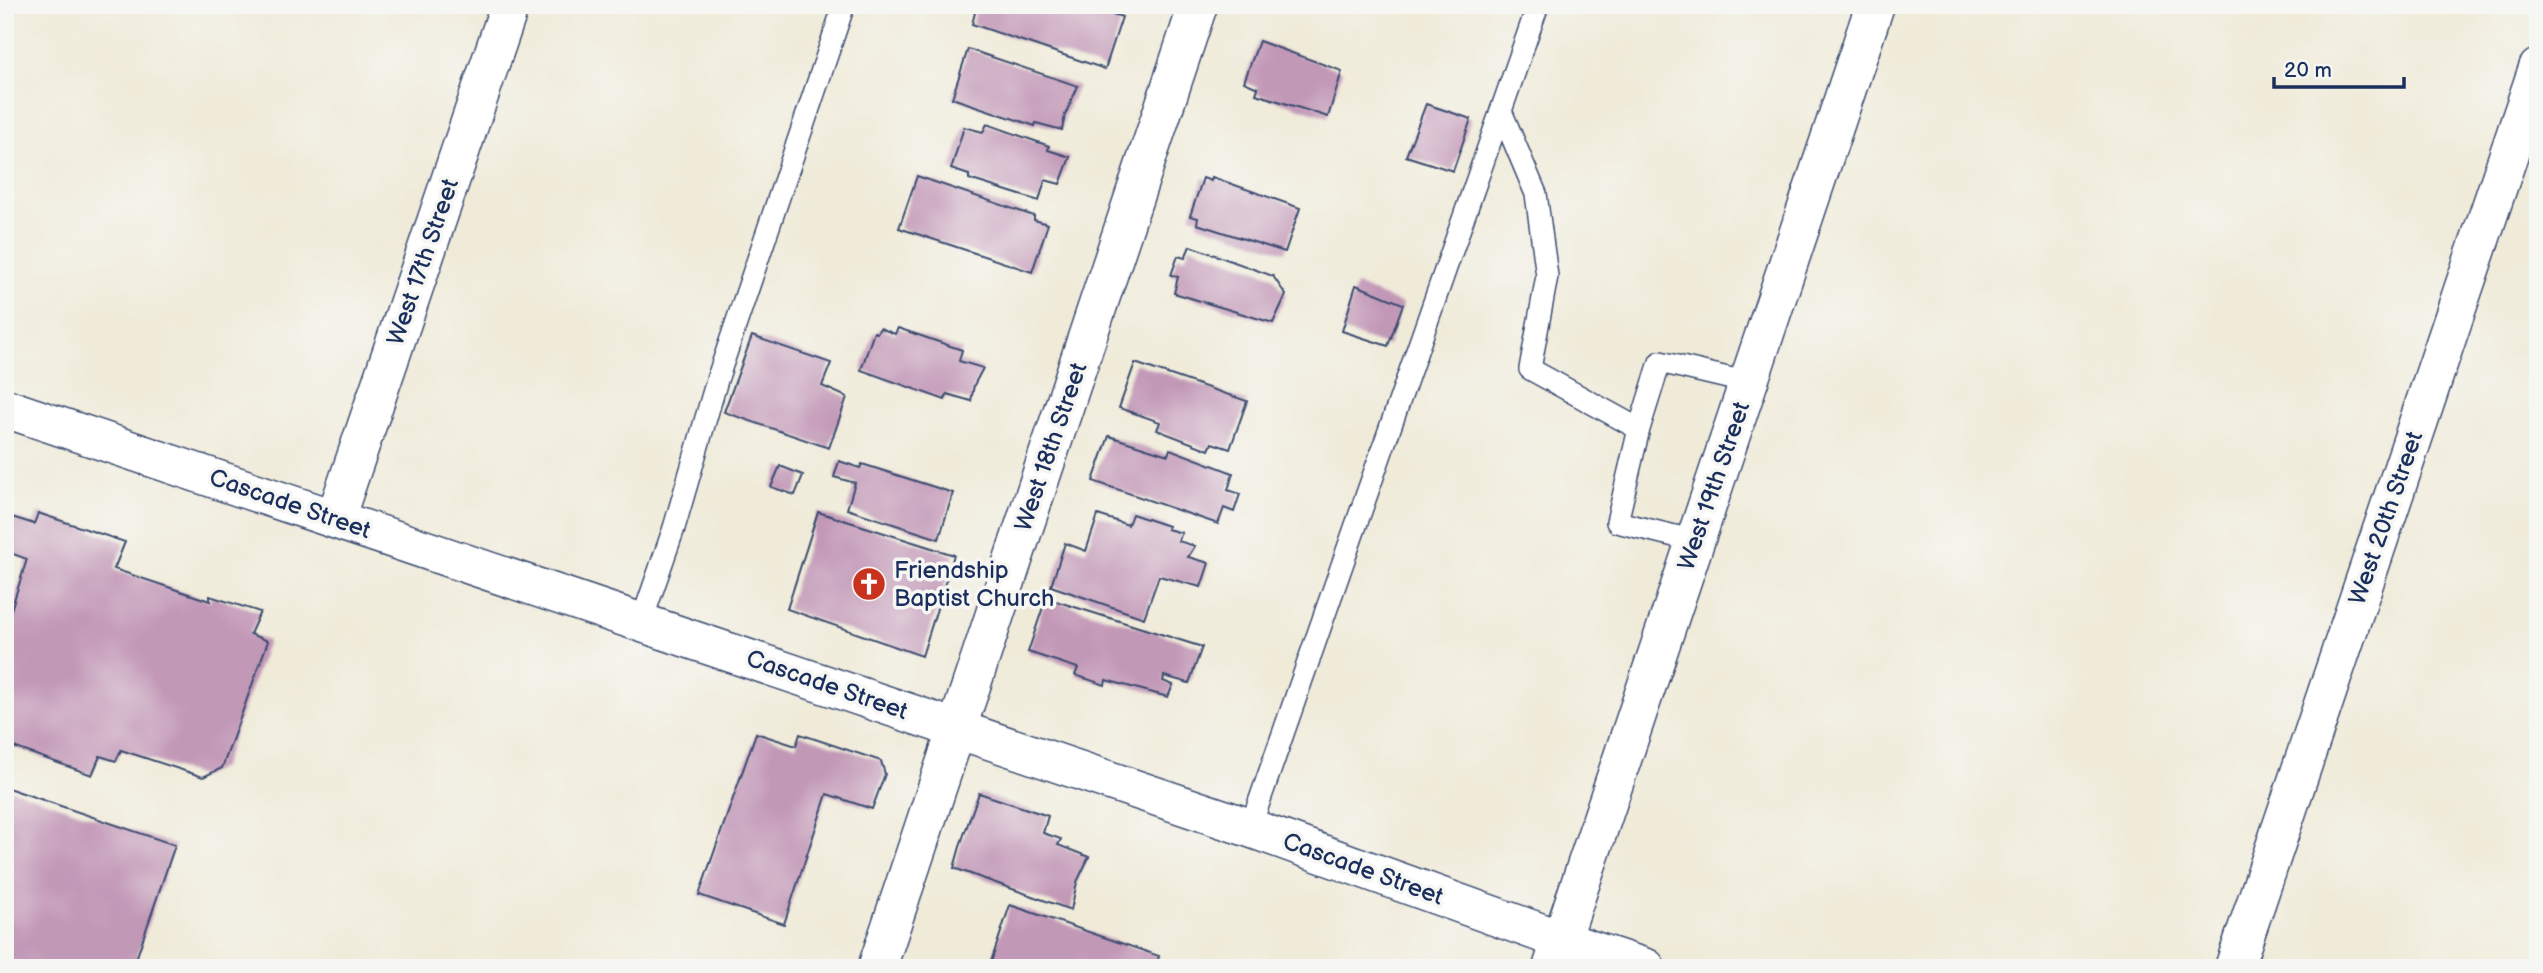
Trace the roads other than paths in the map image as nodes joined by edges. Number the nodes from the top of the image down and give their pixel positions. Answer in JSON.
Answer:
{"nodes":[{"id":1,"x":510,"y":5,"type":"edge"},
{"id":2,"x":844,"y":5,"type":"edge"},
{"id":3,"x":1198,"y":5,"type":"edge"},
{"id":4,"x":1538,"y":5,"type":"edge"},
{"id":5,"x":1875,"y":5,"type":"edge"},
{"id":6,"x":2534,"y":93,"type":"edge"},
{"id":7,"x":1501,"y":111,"type":"junction"},
{"id":8,"x":1748,"y":383,"type":"junction"},
{"id":9,"x":5,"y":408,"type":"edge"},
{"id":10,"x":1639,"y":429,"type":"junction"},
{"id":11,"x":335,"y":519,"type":"junction"},
{"id":12,"x":1695,"y":541,"type":"junction"},
{"id":13,"x":640,"y":623,"type":"junction"},
{"id":14,"x":957,"y":729,"type":"junction"},
{"id":15,"x":1250,"y":828,"type":"junction"},
{"id":16,"x":1557,"y":954,"type":"edge"},
{"id":17,"x":877,"y":968,"type":"edge"},
{"id":18,"x":1646,"y":968,"type":"edge"},
{"id":19,"x":2234,"y":968,"type":"edge"}],
"edges":[{"from":1,"to":11,"type":"street","name":"West 17th Street"},
{"from":2,"to":13,"type":"lane"},
{"from":3,"to":14,"type":"street","name":"West 18th Street"},
{"from":4,"to":7,"type":"lane"},
{"from":5,"to":8,"type":"street","name":"West 19th Street"},
{"from":6,"to":19,"type":"street","name":"West 20th Street"},
{"from":7,"to":10,"type":"lane"},
{"from":7,"to":15,"type":"lane"},
{"from":8,"to":10,"type":"lane"},
{"from":8,"to":12,"type":"street","name":"West 19th Street"},
{"from":9,"to":11,"type":"street","name":"Cascade Street"},
{"from":10,"to":12,"type":"lane"},
{"from":11,"to":13,"type":"street","name":"Cascade Street"},
{"from":12,"to":16,"type":"street","name":"West 19th Street"},
{"from":13,"to":14,"type":"street","name":"Cascade Street"},
{"from":14,"to":15,"type":"street","name":"Cascade Street"},
{"from":14,"to":17,"type":"street","name":"West 18th Street"},
{"from":15,"to":16,"type":"street","name":"Cascade Street"},
{"from":16,"to":18,"type":"street","name":"Cascade Street"}]}
